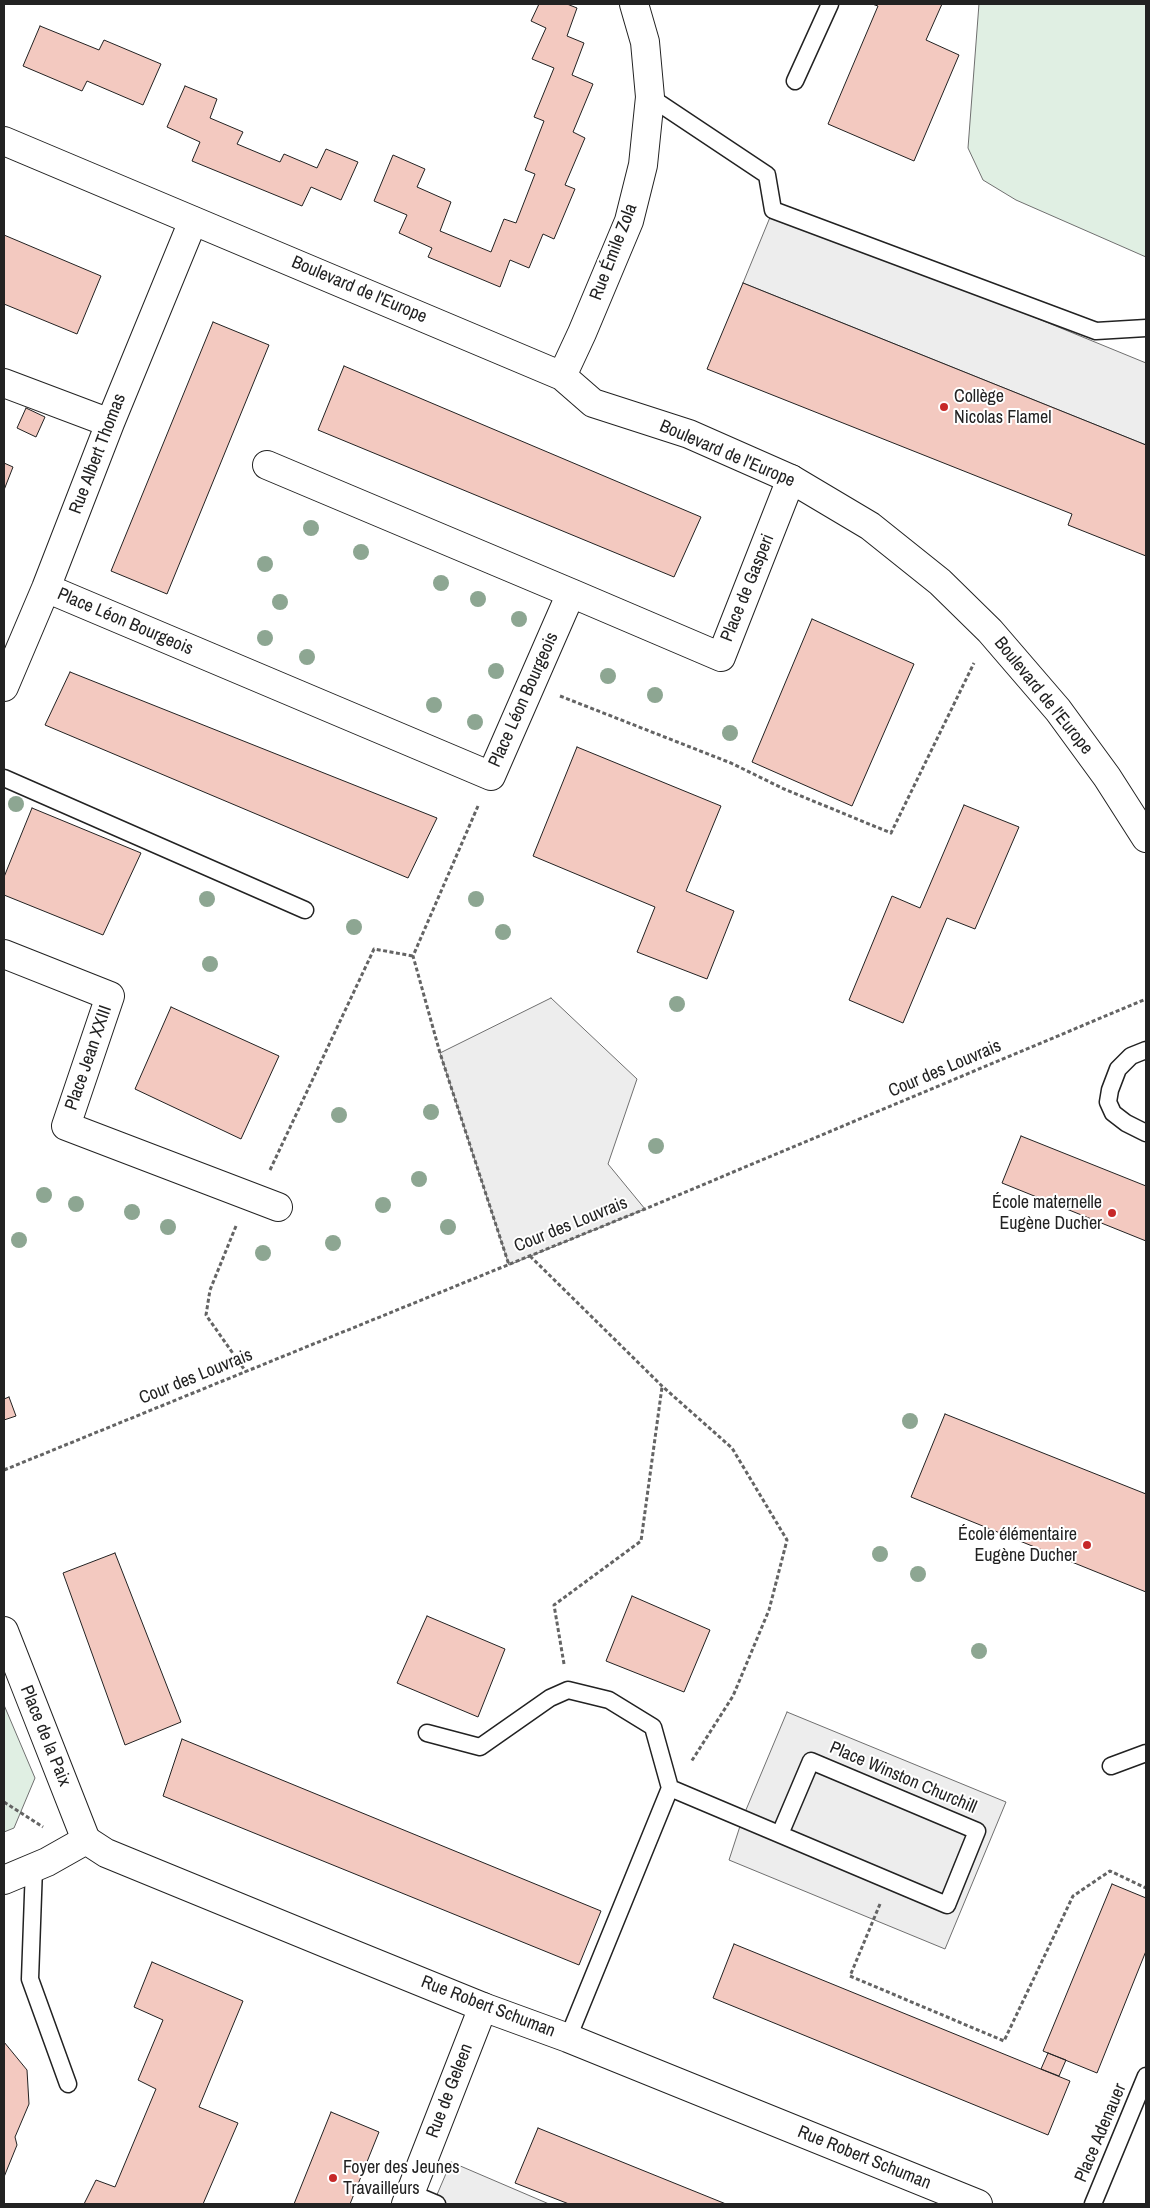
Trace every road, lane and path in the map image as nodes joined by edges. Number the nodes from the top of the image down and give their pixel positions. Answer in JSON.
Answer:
{"nodes":[{"id":1,"x":634,"y":4,"type":"edge"},
{"id":2,"x":830,"y":4,"type":"edge"},
{"id":3,"x":795,"y":81,"type":"dead end"},
{"id":4,"x":650,"y":97,"type":"junction"},
{"id":5,"x":4,"y":141,"type":"edge"},
{"id":6,"x":193,"y":221,"type":"junction"},
{"id":7,"x":1146,"y":328,"type":"edge"},
{"id":8,"x":562,"y":376,"type":"junction"},
{"id":9,"x":4,"y":383,"type":"edge"},
{"id":10,"x":110,"y":423,"type":"junction"},
{"id":11,"x":267,"y":465,"type":"dead end"},
{"id":12,"x":791,"y":479,"type":"junction"},
{"id":13,"x":46,"y":588,"type":"junction"},
{"id":14,"x":570,"y":593,"type":"junction"},
{"id":15,"x":990,"y":631,"type":"junction"},
{"id":16,"x":531,"y":685,"type":"junction"},
{"id":17,"x":4,"y":687,"type":"edge"},
{"id":18,"x":491,"y":776,"type":"junction"},
{"id":19,"x":4,"y":778,"type":"edge"},
{"id":20,"x":1146,"y":838,"type":"edge"},
{"id":21,"x":305,"y":910,"type":"dead end"},
{"id":22,"x":4,"y":954,"type":"edge"},
{"id":23,"x":413,"y":956,"type":"junction"},
{"id":24,"x":1146,"y":999,"type":"edge"},
{"id":25,"x":1146,"y":1050,"type":"edge"},
{"id":26,"x":1146,"y":1133,"type":"edge"},
{"id":27,"x":248,"y":1196,"type":"junction"},
{"id":28,"x":278,"y":1207,"type":"dead end"},
{"id":29,"x":530,"y":1256,"type":"junction"},
{"id":30,"x":509,"y":1265,"type":"junction"},
{"id":31,"x":246,"y":1372,"type":"junction"},
{"id":32,"x":662,"y":1386,"type":"junction"},
{"id":33,"x":4,"y":1470,"type":"edge"},
{"id":34,"x":4,"y":1631,"type":"edge"},
{"id":35,"x":568,"y":1690,"type":"junction"},
{"id":36,"x":427,"y":1733,"type":"dead end"},
{"id":37,"x":1146,"y":1753,"type":"edge"},
{"id":38,"x":1111,"y":1766,"type":"dead end"},
{"id":39,"x":672,"y":1789,"type":"junction"},
{"id":40,"x":4,"y":1802,"type":"edge"},
{"id":41,"x":780,"y":1834,"type":"junction"},
{"id":42,"x":80,"y":1843,"type":"junction"},
{"id":43,"x":34,"y":1867,"type":"junction"},
{"id":44,"x":4,"y":1880,"type":"edge"},
{"id":45,"x":890,"y":1880,"type":"junction"},
{"id":46,"x":1146,"y":1888,"type":"edge"},
{"id":47,"x":483,"y":2007,"type":"junction"},
{"id":48,"x":568,"y":2038,"type":"junction"},
{"id":49,"x":1146,"y":2076,"type":"edge"},
{"id":50,"x":68,"y":2084,"type":"dead end"},
{"id":51,"x":409,"y":2199,"type":"edge"},
{"id":52,"x":437,"y":2204,"type":"edge"},
{"id":53,"x":978,"y":2204,"type":"edge"},
{"id":54,"x":1093,"y":2204,"type":"edge"}],
"edges":[{"from":1,"to":4,"type":"street","name":"Rue Émile Zola"},
{"from":2,"to":3,"type":"lane"},
{"from":4,"to":7,"type":"lane"},
{"from":4,"to":8,"type":"street","name":"Rue Émile Zola"},
{"from":5,"to":6,"type":"street","name":"Boulevard de l'Europe"},
{"from":6,"to":8,"type":"street","name":"Boulevard de l'Europe"},
{"from":6,"to":10,"type":"street","name":"Rue Albert Thomas"},
{"from":8,"to":12,"type":"street","name":"Boulevard de l'Europe"},
{"from":9,"to":10,"type":"street"},
{"from":10,"to":13,"type":"street","name":"Rue Albert Thomas"},
{"from":11,"to":14,"type":"street"},
{"from":12,"to":14,"type":"street","name":"Place de Gasperi"},
{"from":12,"to":15,"type":"street","name":"Boulevard de l'Europe"},
{"from":13,"to":17,"type":"street","name":"Rue Albert Thomas"},
{"from":13,"to":18,"type":"street","name":"Place Léon Bourgeois"},
{"from":14,"to":16,"type":"street","name":"Place Léon Bourgeois"},
{"from":15,"to":16,"type":"path"},
{"from":15,"to":20,"type":"street","name":"Boulevard de l'Europe"},
{"from":16,"to":18,"type":"street","name":"Place Léon Bourgeois"},
{"from":18,"to":23,"type":"path"},
{"from":19,"to":21,"type":"lane"},
{"from":22,"to":27,"type":"street","name":"Place Jean XXIII"},
{"from":23,"to":27,"type":"path"},
{"from":23,"to":30,"type":"path"},
{"from":24,"to":29,"type":"path","name":"Cour des Louvrais"},
{"from":25,"to":26,"type":"lane"},
{"from":27,"to":28,"type":"street","name":"Place Jean XXIII"},
{"from":27,"to":31,"type":"path"},
{"from":29,"to":30,"type":"path","name":"Cour des Louvrais"},
{"from":29,"to":32,"type":"path"},
{"from":30,"to":31,"type":"path","name":"Cour des Louvrais"},
{"from":31,"to":33,"type":"path","name":"Cour des Louvrais"},
{"from":32,"to":35,"type":"path"},
{"from":32,"to":39,"type":"path"},
{"from":34,"to":42,"type":"street","name":"Place de la Paix"},
{"from":35,"to":36,"type":"lane"},
{"from":35,"to":39,"type":"lane"},
{"from":37,"to":38,"type":"lane"},
{"from":39,"to":41,"type":"lane","name":"Place Winston Churchill"},
{"from":39,"to":48,"type":"lane"},
{"from":40,"to":42,"type":"path"},
{"from":41,"to":45,"type":"lane","name":"Place Winston Churchill"},
{"from":41,"to":45,"type":"lane","name":"Place Winston Churchill"},
{"from":42,"to":43,"type":"street"},
{"from":42,"to":47,"type":"street","name":"Rue Robert Schuman"},
{"from":43,"to":44,"type":"street"},
{"from":43,"to":50,"type":"lane"},
{"from":45,"to":46,"type":"path"},
{"from":47,"to":48,"type":"street","name":"Rue Robert Schuman"},
{"from":47,"to":51,"type":"street","name":"Rue de Geleen"},
{"from":48,"to":53,"type":"street","name":"Rue Robert Schuman"},
{"from":49,"to":54,"type":"lane","name":"Place Adenauer"},
{"from":51,"to":52,"type":"lane"}]}
